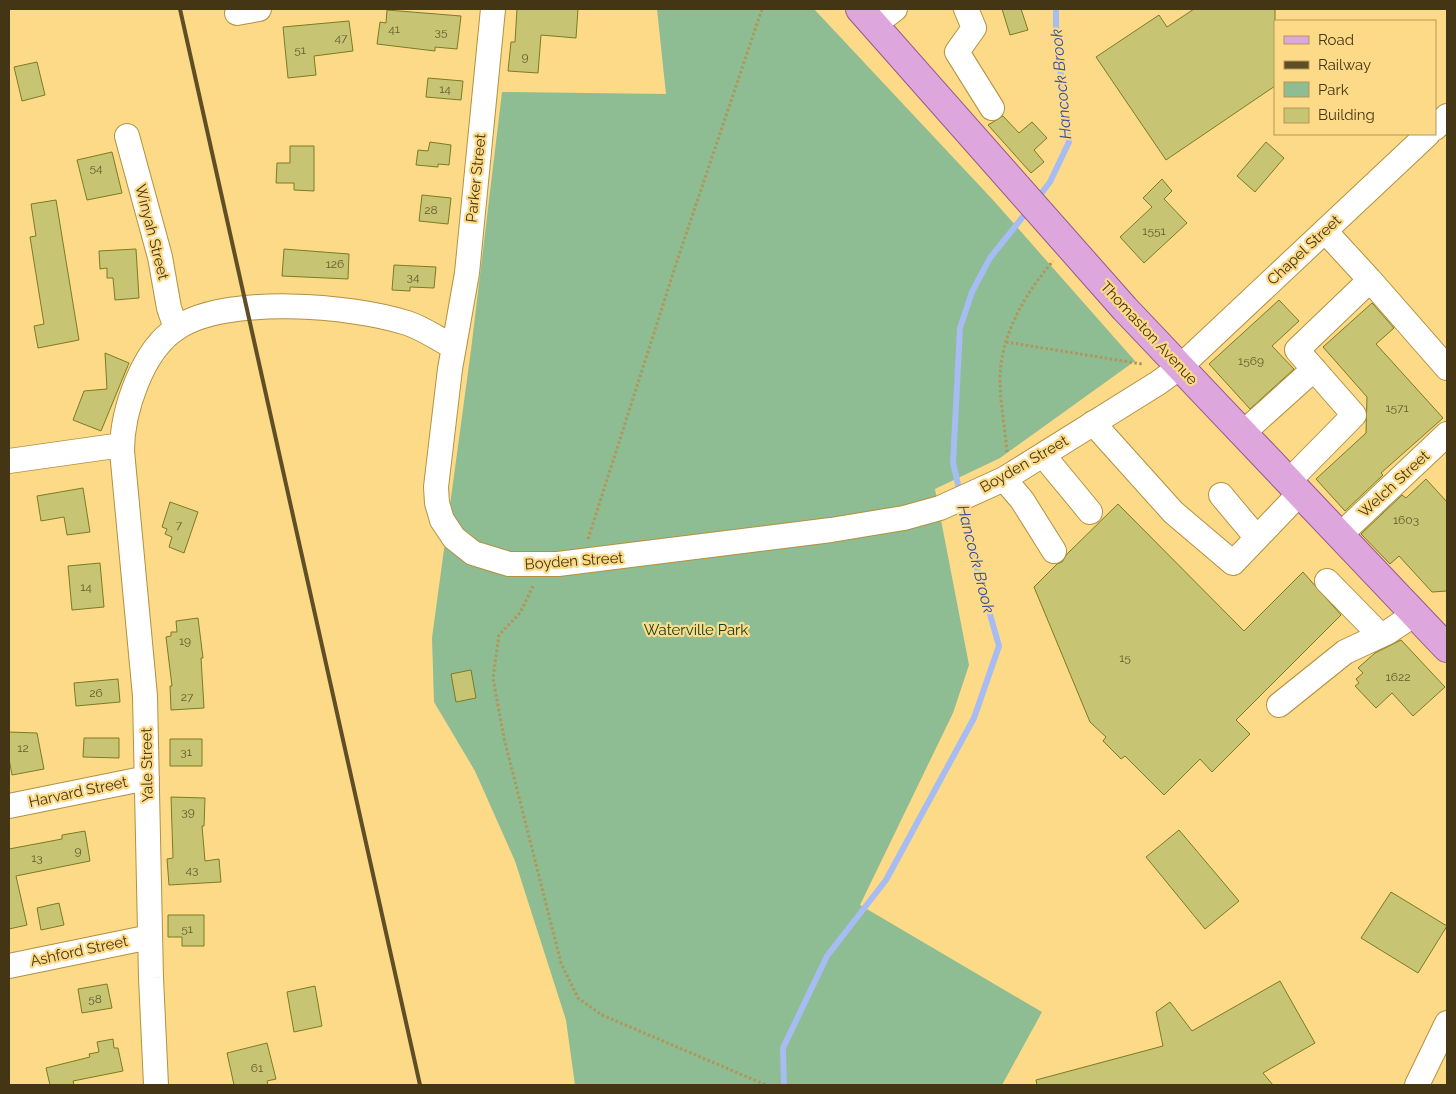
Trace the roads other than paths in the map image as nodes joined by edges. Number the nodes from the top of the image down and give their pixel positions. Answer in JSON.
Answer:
{"nodes":[{"id":1,"x":493,"y":9,"type":"edge"},
{"id":2,"x":895,"y":9,"type":"edge"},
{"id":3,"x":966,"y":9,"type":"edge"},
{"id":4,"x":867,"y":17,"type":"edge"},
{"id":5,"x":992,"y":108,"type":"dead end"},
{"id":6,"x":1447,"y":116,"type":"edge"},
{"id":7,"x":1436,"y":127,"type":"edge"},
{"id":8,"x":1427,"y":135,"type":"edge"},
{"id":9,"x":127,"y":136,"type":"dead end"},
{"id":10,"x":1325,"y":231,"type":"junction"},
{"id":11,"x":1370,"y":280,"type":"junction"},
{"id":12,"x":176,"y":328,"type":"junction"},
{"id":13,"x":454,"y":347,"type":"junction"},
{"id":14,"x":1180,"y":367,"type":"junction"},
{"id":15,"x":1447,"y":368,"type":"edge"},
{"id":16,"x":1314,"y":369,"type":"junction"},
{"id":17,"x":1093,"y":423,"type":"junction"},
{"id":18,"x":1243,"y":433,"type":"junction"},
{"id":19,"x":1447,"y":434,"type":"edge"},
{"id":20,"x":122,"y":445,"type":"junction"},
{"id":21,"x":1043,"y":455,"type":"junction"},
{"id":22,"x":9,"y":461,"type":"edge"},
{"id":23,"x":1004,"y":479,"type":"junction"},
{"id":24,"x":1294,"y":487,"type":"junction"},
{"id":25,"x":1221,"y":495,"type":"dead end"},
{"id":26,"x":1090,"y":512,"type":"dead end"},
{"id":27,"x":1340,"y":535,"type":"junction"},
{"id":28,"x":1257,"y":538,"type":"junction"},
{"id":29,"x":1054,"y":551,"type":"dead end"},
{"id":30,"x":1328,"y":581,"type":"dead end"},
{"id":31,"x":1415,"y":614,"type":"junction"},
{"id":32,"x":1380,"y":636,"type":"junction"},
{"id":33,"x":1447,"y":648,"type":"edge"},
{"id":34,"x":1279,"y":705,"type":"dead end"},
{"id":35,"x":147,"y":778,"type":"junction"},
{"id":36,"x":9,"y":806,"type":"edge"},
{"id":37,"x":150,"y":937,"type":"junction"},
{"id":38,"x":9,"y":966,"type":"edge"},
{"id":39,"x":1447,"y":1023,"type":"edge"},
{"id":40,"x":156,"y":1085,"type":"edge"},
{"id":41,"x":1417,"y":1085,"type":"edge"}],
"edges":[{"from":1,"to":13,"type":"street","name":"Parker Street"},
{"from":2,"to":4,"type":"street"},
{"from":3,"to":5,"type":"street"},
{"from":4,"to":14,"type":"main road","name":"Thomaston Avenue"},
{"from":6,"to":7,"type":"street"},
{"from":8,"to":10,"type":"street","name":"Chapel Street"},
{"from":9,"to":12,"type":"street","name":"Winyah Street"},
{"from":10,"to":11,"type":"street"},
{"from":10,"to":14,"type":"street","name":"Chapel Street"},
{"from":11,"to":15,"type":"street"},
{"from":11,"to":16,"type":"street"},
{"from":12,"to":13,"type":"street"},
{"from":12,"to":20,"type":"street"},
{"from":13,"to":23,"type":"street","name":"Boyden Street"},
{"from":14,"to":17,"type":"street","name":"Boyden Street"},
{"from":14,"to":18,"type":"main road","name":"Thomaston Avenue"},
{"from":16,"to":18,"type":"street"},
{"from":16,"to":24,"type":"street"},
{"from":17,"to":21,"type":"street","name":"Boyden Street"},
{"from":17,"to":28,"type":"street"},
{"from":18,"to":24,"type":"main road","name":"Thomaston Avenue"},
{"from":19,"to":27,"type":"street","name":"Welch Street"},
{"from":20,"to":22,"type":"street"},
{"from":20,"to":35,"type":"street","name":"Yale Street"},
{"from":21,"to":23,"type":"street","name":"Boyden Street"},
{"from":21,"to":26,"type":"street"},
{"from":23,"to":29,"type":"street"},
{"from":24,"to":27,"type":"main road","name":"Thomaston Avenue"},
{"from":24,"to":28,"type":"street"},
{"from":25,"to":28,"type":"street"},
{"from":27,"to":31,"type":"main road","name":"Thomaston Avenue"},
{"from":30,"to":32,"type":"street"},
{"from":31,"to":32,"type":"street"},
{"from":31,"to":33,"type":"main road","name":"Thomaston Avenue"},
{"from":32,"to":34,"type":"street"},
{"from":35,"to":36,"type":"street","name":"Harvard Street"},
{"from":35,"to":37,"type":"street","name":"Yale Street"},
{"from":37,"to":38,"type":"street","name":"Ashford Street"},
{"from":37,"to":40,"type":"street","name":"Yale Street"},
{"from":39,"to":41,"type":"street"}]}
